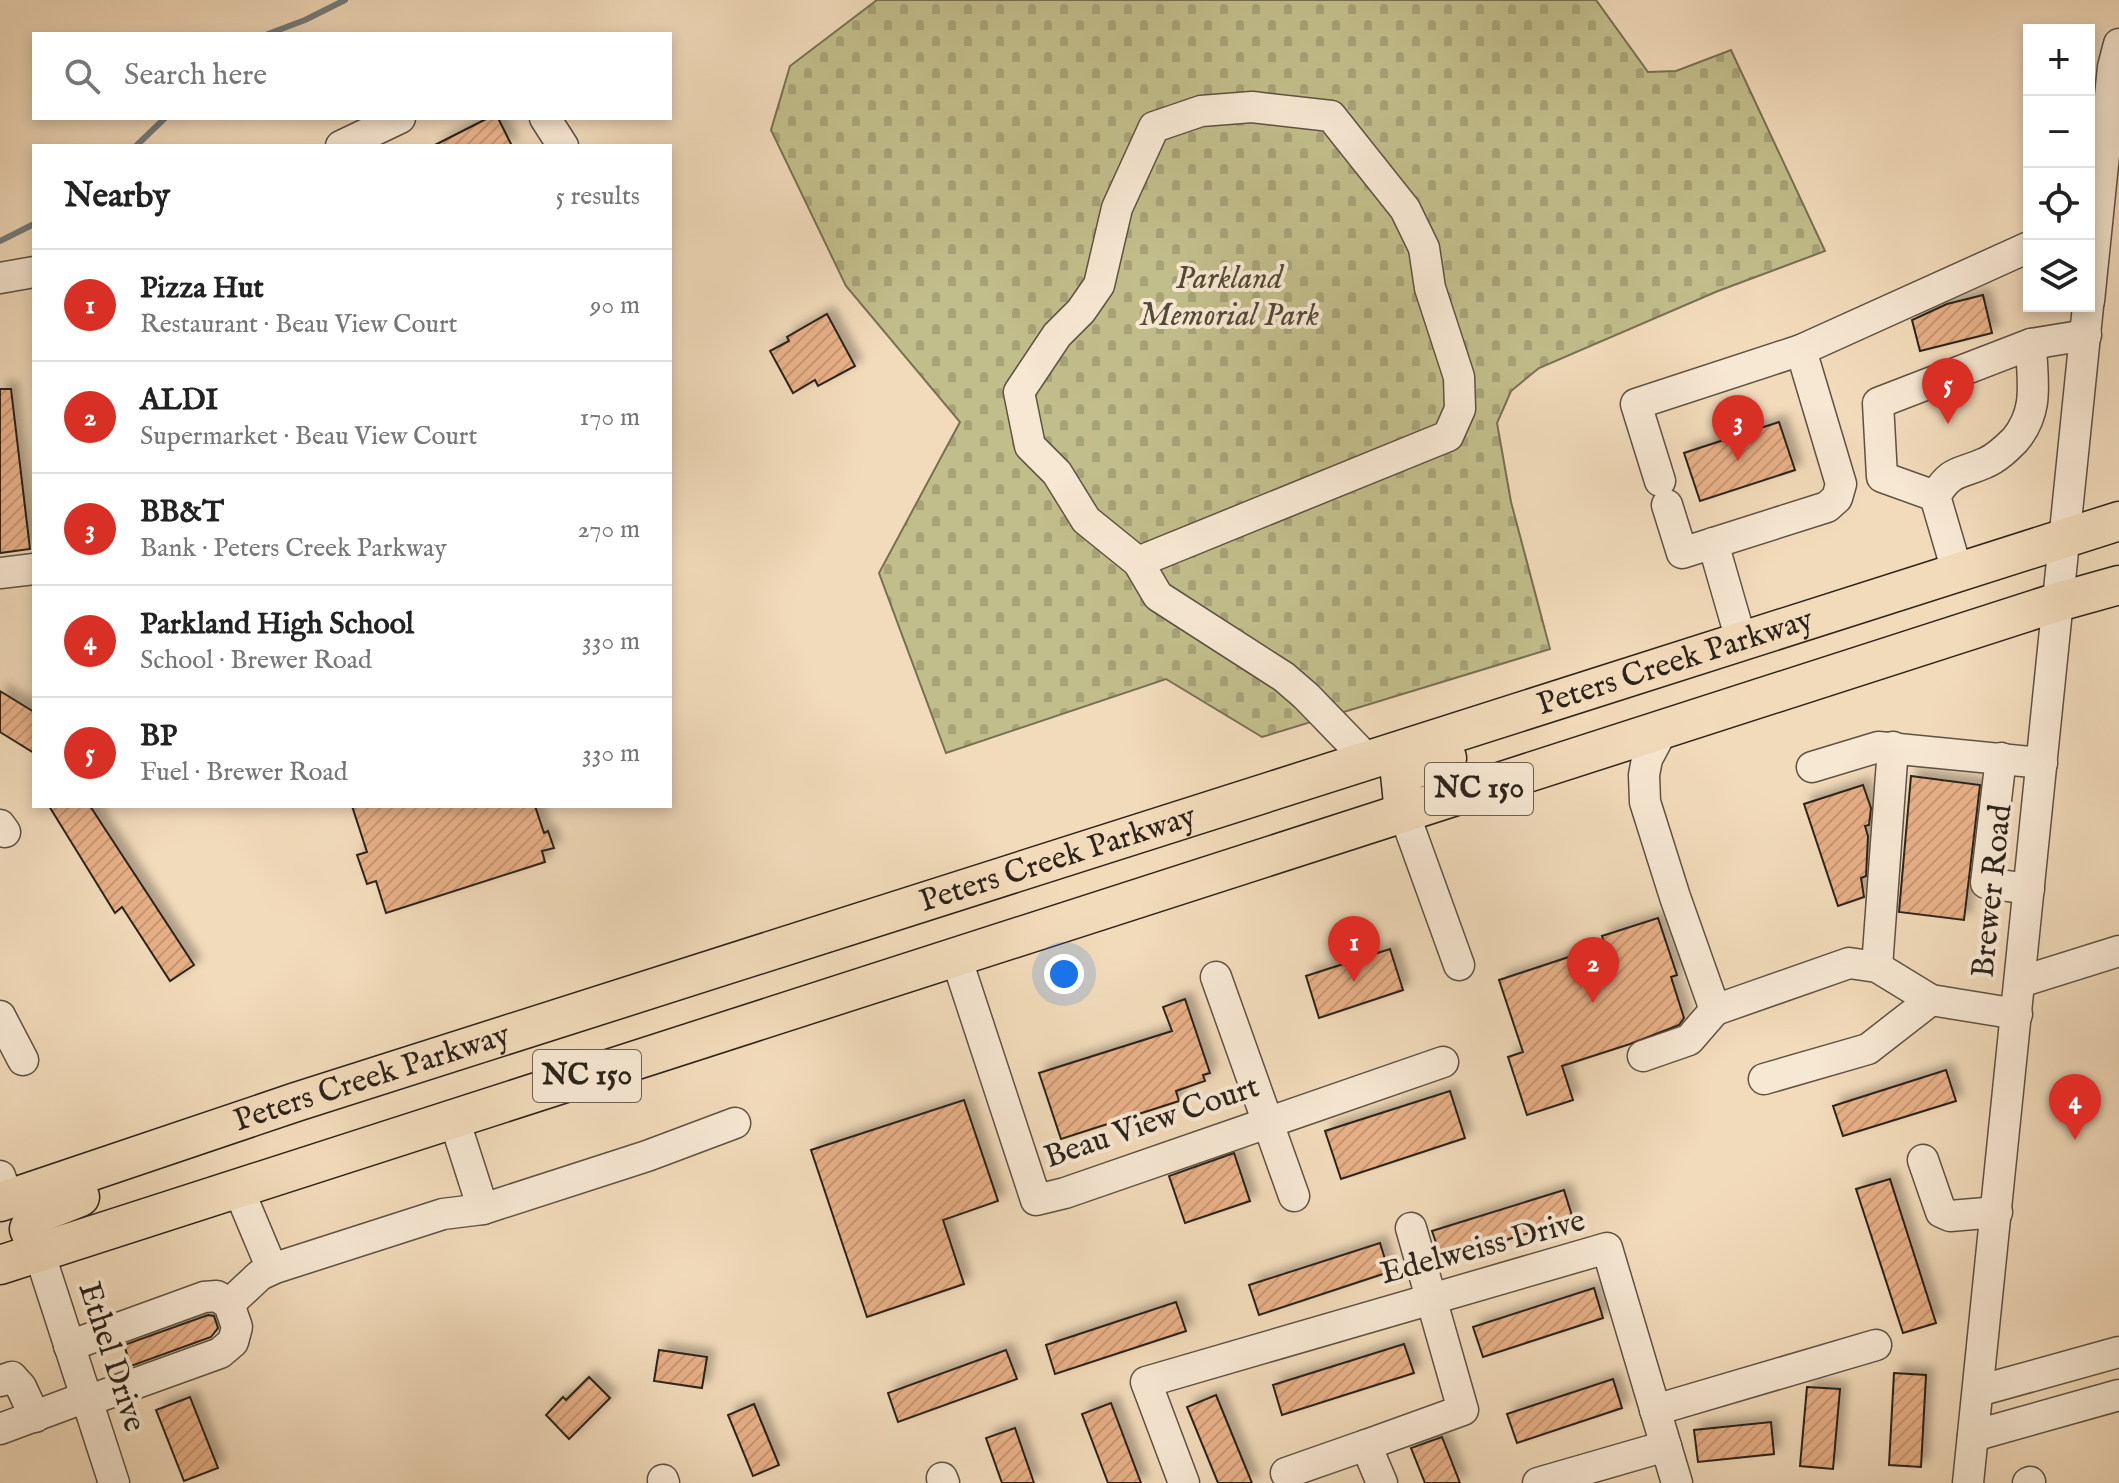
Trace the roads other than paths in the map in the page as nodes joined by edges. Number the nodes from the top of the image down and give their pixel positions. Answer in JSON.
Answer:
{"nodes":[{"id":1,"x":2119,"y":44,"type":"edge"},
{"id":2,"x":2115,"y":91,"type":"edge"},
{"id":3,"x":396,"y":120,"type":"edge"},
{"id":4,"x":546,"y":120,"type":"edge"},
{"id":5,"x":345,"y":144,"type":"edge"},
{"id":6,"x":562,"y":144,"type":"edge"},
{"id":7,"x":2095,"y":216,"type":"edge"},
{"id":8,"x":2092,"y":240,"type":"edge"},
{"id":9,"x":2023,"y":250,"type":"edge"},
{"id":10,"x":32,"y":272,"type":"edge"},
{"id":11,"x":0,"y":278,"type":"edge"},
{"id":12,"x":2088,"y":314,"type":"edge"},
{"id":13,"x":2031,"y":344,"type":"junction"},
{"id":14,"x":1801,"y":350,"type":"junction"},
{"id":15,"x":1882,"y":477,"type":"junction"},
{"id":16,"x":1841,"y":484,"type":"junction"},
{"id":17,"x":1935,"y":496,"type":"junction"},
{"id":18,"x":2119,"y":521,"type":"edge"},
{"id":19,"x":2064,"y":537,"type":"junction"},
{"id":20,"x":1713,"y":543,"type":"junction"},
{"id":21,"x":1138,"y":562,"type":"junction"},
{"id":22,"x":32,"y":569,"type":"edge"},
{"id":23,"x":1957,"y":571,"type":"junction"},
{"id":24,"x":0,"y":573,"type":"edge"},
{"id":25,"x":2119,"y":585,"type":"edge"},
{"id":26,"x":2058,"y":602,"type":"junction"},
{"id":27,"x":1734,"y":642,"type":"junction"},
{"id":28,"x":1663,"y":729,"type":"junction"},
{"id":29,"x":1893,"y":747,"type":"junction"},
{"id":30,"x":2001,"y":758,"type":"junction"},
{"id":31,"x":1367,"y":759,"type":"junction"},
{"id":32,"x":2042,"y":763,"type":"junction"},
{"id":33,"x":1812,"y":767,"type":"dead end"},
{"id":34,"x":1404,"y":813,"type":"junction"},
{"id":35,"x":2029,"y":889,"type":"junction"},
{"id":36,"x":2119,"y":951,"type":"edge"},
{"id":37,"x":956,"y":957,"type":"junction"},
{"id":38,"x":1459,"y":965,"type":"dead end"},
{"id":39,"x":1877,"y":967,"type":"junction"},
{"id":40,"x":1216,"y":977,"type":"dead end"},
{"id":41,"x":2020,"y":982,"type":"junction"},
{"id":42,"x":1931,"y":1000,"type":"junction"},
{"id":43,"x":1715,"y":1010,"type":"junction"},
{"id":44,"x":2017,"y":1014,"type":"junction"},
{"id":45,"x":0,"y":1016,"type":"edge"},
{"id":46,"x":1643,"y":1056,"type":"dead end"},
{"id":47,"x":23,"y":1060,"type":"dead end"},
{"id":48,"x":1443,"y":1062,"type":"dead end"},
{"id":49,"x":1764,"y":1079,"type":"dead end"},
{"id":50,"x":296,"y":1102,"type":"junction"},
{"id":51,"x":454,"y":1119,"type":"junction"},
{"id":52,"x":1269,"y":1121,"type":"junction"},
{"id":53,"x":735,"y":1123,"type":"dead end"},
{"id":54,"x":1923,"y":1160,"type":"dead end"},
{"id":55,"x":238,"y":1188,"type":"junction"},
{"id":56,"x":1294,"y":1196,"type":"dead end"},
{"id":57,"x":2,"y":1200,"type":"edge"},
{"id":58,"x":483,"y":1209,"type":"junction"},
{"id":59,"x":1997,"y":1212,"type":"junction"},
{"id":60,"x":1411,"y":1228,"type":"dead end"},
{"id":61,"x":39,"y":1252,"type":"junction"},
{"id":62,"x":0,"y":1265,"type":"edge"},
{"id":63,"x":272,"y":1269,"type":"junction"},
{"id":64,"x":1430,"y":1299,"type":"junction"},
{"id":65,"x":229,"y":1304,"type":"junction"},
{"id":66,"x":1876,"y":1345,"type":"dead end"},
{"id":67,"x":69,"y":1346,"type":"junction"},
{"id":68,"x":2119,"y":1352,"type":"edge"},
{"id":69,"x":4,"y":1371,"type":"edge"},
{"id":70,"x":1978,"y":1391,"type":"junction"},
{"id":71,"x":2119,"y":1395,"type":"edge"},
{"id":72,"x":87,"y":1399,"type":"junction"},
{"id":73,"x":1655,"y":1410,"type":"junction"},
{"id":74,"x":35,"y":1417,"type":"junction"},
{"id":75,"x":0,"y":1429,"type":"edge"},
{"id":76,"x":1973,"y":1436,"type":"junction"},
{"id":77,"x":1366,"y":1445,"type":"junction"},
{"id":78,"x":1666,"y":1446,"type":"junction"},
{"id":79,"x":1286,"y":1473,"type":"dead end"},
{"id":80,"x":114,"y":1483,"type":"edge"},
{"id":81,"x":1184,"y":1483,"type":"edge"},
{"id":82,"x":1382,"y":1483,"type":"edge"},
{"id":83,"x":1538,"y":1483,"type":"edge"},
{"id":84,"x":1677,"y":1483,"type":"edge"},
{"id":85,"x":1968,"y":1483,"type":"edge"}],
"edges":[{"from":1,"to":2,"type":"street","name":"Brewer Road"},
{"from":2,"to":7,"type":"street","name":"Brewer Road"},
{"from":3,"to":5,"type":"street"},
{"from":4,"to":6,"type":"street"},
{"from":8,"to":12,"type":"street","name":"Brewer Road"},
{"from":9,"to":14,"type":"street"},
{"from":10,"to":11,"type":"street"},
{"from":12,"to":13,"type":"street"},
{"from":12,"to":19,"type":"street","name":"Brewer Road"},
{"from":13,"to":15,"type":"street"},
{"from":13,"to":17,"type":"street"},
{"from":14,"to":16,"type":"street"},
{"from":14,"to":20,"type":"street"},
{"from":15,"to":16,"type":"street"},
{"from":15,"to":17,"type":"street"},
{"from":16,"to":20,"type":"street"},
{"from":17,"to":23,"type":"street"},
{"from":18,"to":19,"type":"main road","name":"Peters Creek Parkway","number":"NC 150"},
{"from":19,"to":23,"type":"main road","name":"Peters Creek Parkway","number":"NC 150"},
{"from":19,"to":26,"type":"street","name":"Brewer Road"},
{"from":20,"to":27,"type":"street"},
{"from":21,"to":21,"type":"street"},
{"from":21,"to":31,"type":"street"},
{"from":22,"to":24,"type":"street"},
{"from":23,"to":27,"type":"main road","name":"Peters Creek Parkway","number":"NC 150"},
{"from":25,"to":26,"type":"main road","name":"Peters Creek Parkway","number":"NC 150"},
{"from":26,"to":28,"type":"main road","name":"Peters Creek Parkway","number":"NC 150"},
{"from":26,"to":32,"type":"street","name":"Brewer Road"},
{"from":27,"to":31,"type":"main road","name":"Peters Creek Parkway","number":"NC 150"},
{"from":27,"to":34,"type":"main road"},
{"from":28,"to":34,"type":"main road","name":"Peters Creek Parkway","number":"NC 150"},
{"from":28,"to":43,"type":"street"},
{"from":29,"to":30,"type":"street"},
{"from":29,"to":33,"type":"street"},
{"from":29,"to":39,"type":"street"},
{"from":30,"to":32,"type":"street"},
{"from":30,"to":35,"type":"street"},
{"from":31,"to":50,"type":"main road","name":"Peters Creek Parkway","number":"NC 150"},
{"from":32,"to":35,"type":"street","name":"Brewer Road"},
{"from":34,"to":37,"type":"main road","name":"Peters Creek Parkway","number":"NC 150"},
{"from":34,"to":38,"type":"street"},
{"from":35,"to":41,"type":"street","name":"Brewer Road"},
{"from":36,"to":41,"type":"street"},
{"from":37,"to":51,"type":"main road","name":"Peters Creek Parkway","number":"NC 150"},
{"from":37,"to":52,"type":"street","name":"Beau View Court"},
{"from":39,"to":42,"type":"street"},
{"from":39,"to":43,"type":"street"},
{"from":40,"to":52,"type":"street"},
{"from":41,"to":44,"type":"street","name":"Brewer Road"},
{"from":42,"to":44,"type":"street"},
{"from":42,"to":49,"type":"street"},
{"from":43,"to":46,"type":"street"},
{"from":44,"to":59,"type":"street","name":"Brewer Road"},
{"from":45,"to":47,"type":"street"},
{"from":48,"to":52,"type":"street","name":"Beau View Court"},
{"from":50,"to":57,"type":"main road","name":"Peters Creek Parkway","number":"NC 150"},
{"from":50,"to":61,"type":"main road"},
{"from":51,"to":55,"type":"main road","name":"Peters Creek Parkway","number":"NC 150"},
{"from":51,"to":58,"type":"street"},
{"from":52,"to":56,"type":"street"},
{"from":53,"to":58,"type":"street"},
{"from":54,"to":59,"type":"street"},
{"from":55,"to":61,"type":"main road","name":"Peters Creek Parkway","number":"NC 150"},
{"from":55,"to":63,"type":"street"},
{"from":58,"to":63,"type":"street"},
{"from":59,"to":70,"type":"street","name":"Brewer Road"},
{"from":60,"to":64,"type":"street"},
{"from":61,"to":62,"type":"main road","name":"Peters Creek Parkway","number":"NC 150"},
{"from":61,"to":67,"type":"street","name":"Ethel Drive"},
{"from":63,"to":65,"type":"street"},
{"from":64,"to":73,"type":"street","name":"Edelweiss Drive"},
{"from":64,"to":77,"type":"street"},
{"from":64,"to":81,"type":"street","name":"Edelweiss Drive"},
{"from":65,"to":67,"type":"street"},
{"from":65,"to":72,"type":"street"},
{"from":66,"to":73,"type":"street"},
{"from":67,"to":72,"type":"street","name":"Ethel Drive"},
{"from":68,"to":70,"type":"street"},
{"from":69,"to":74,"type":"street"},
{"from":70,"to":76,"type":"street","name":"Brewer Road"},
{"from":71,"to":76,"type":"street"},
{"from":72,"to":74,"type":"street"},
{"from":72,"to":80,"type":"street","name":"Ethel Drive"},
{"from":73,"to":78,"type":"street","name":"Edelweiss Drive"},
{"from":74,"to":75,"type":"street"},
{"from":76,"to":85,"type":"street","name":"Brewer Road"},
{"from":77,"to":79,"type":"street"},
{"from":77,"to":82,"type":"street"},
{"from":78,"to":83,"type":"street"},
{"from":78,"to":84,"type":"street","name":"Edelweiss Drive"}]}
